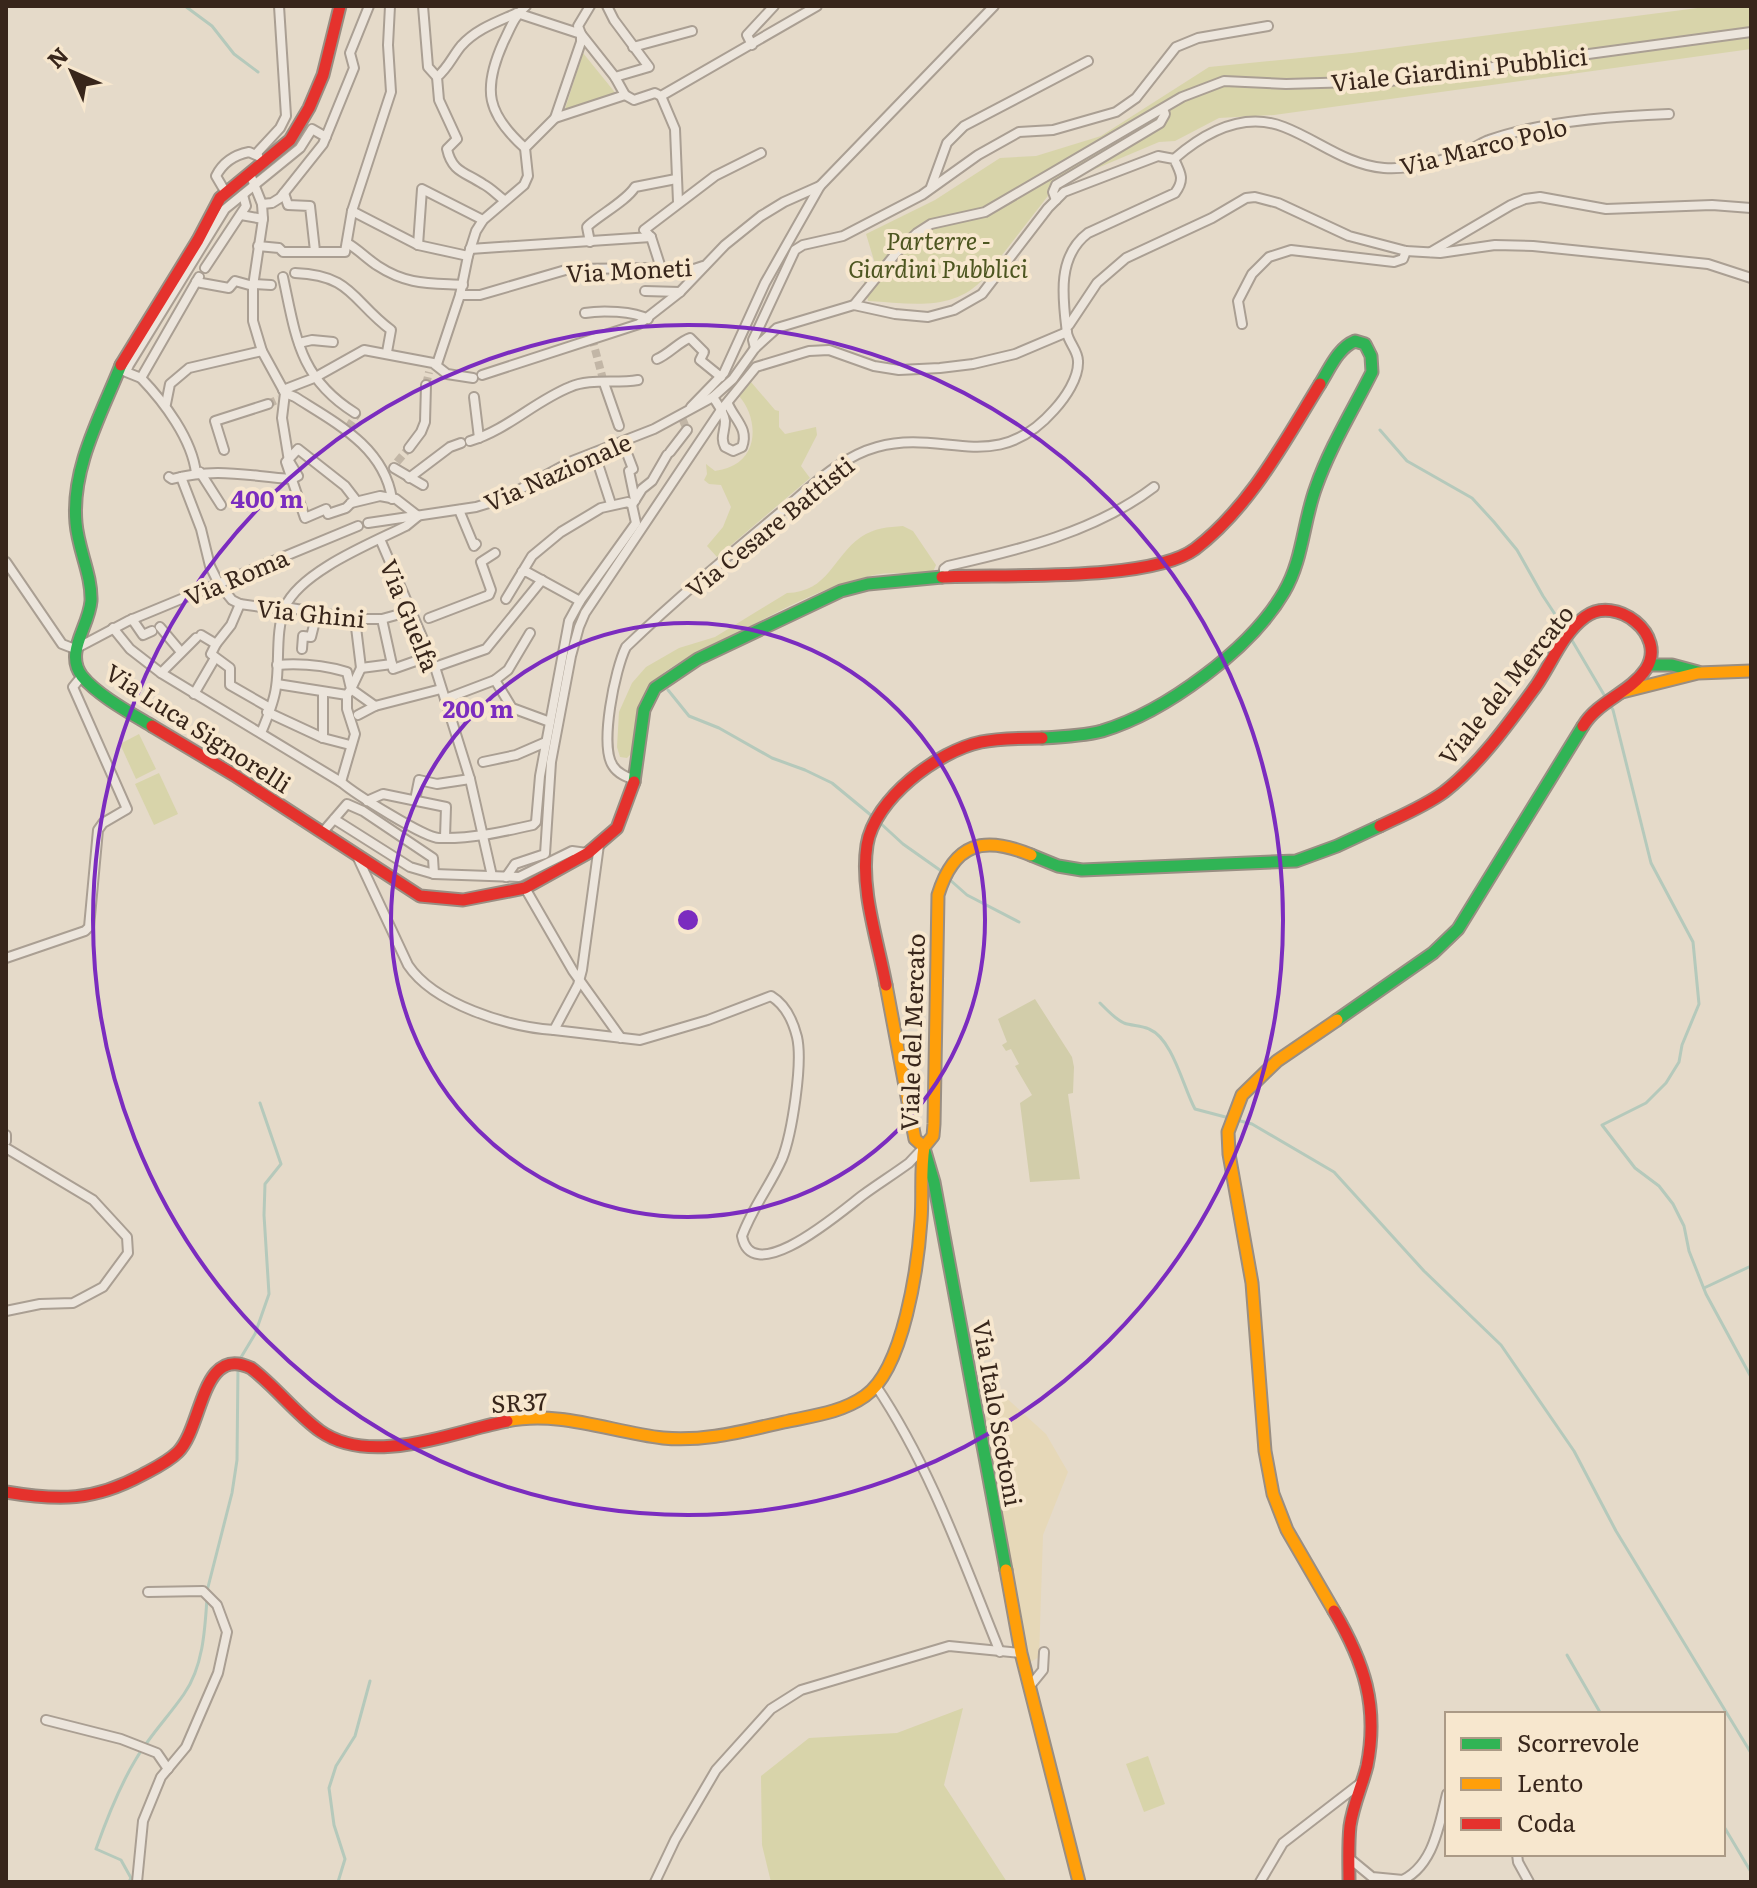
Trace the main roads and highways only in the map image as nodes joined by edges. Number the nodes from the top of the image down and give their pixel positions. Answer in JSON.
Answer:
{"nodes":[{"id":1,"x":340,"y":6,"type":"edge"},
{"id":2,"x":1648,"y":639,"type":"junction"},
{"id":3,"x":1649,"y":665,"type":"junction"},
{"id":4,"x":1751,"y":671,"type":"edge"},
{"id":5,"x":1689,"y":672,"type":"junction"},
{"id":6,"x":1613,"y":695,"type":"junction"},
{"id":7,"x":322,"y":833,"type":"joint"},
{"id":8,"x":924,"y":1147,"type":"junction"},
{"id":9,"x":6,"y":1492,"type":"edge"},
{"id":10,"x":1079,"y":1882,"type":"edge"},
{"id":11,"x":1349,"y":1882,"type":"edge"}],
"edges":[{"from":1,"to":7,"type":"main road","name":"Via Luca Signorelli"},
{"from":2,"to":3,"type":"main road"},
{"from":2,"to":5,"type":"main road"},
{"from":2,"to":8,"type":"main road","name":"Viale del Mercato"},
{"from":3,"to":5,"type":"main road"},
{"from":3,"to":6,"type":"main road"},
{"from":4,"to":5,"type":"main road"},
{"from":5,"to":6,"type":"main road"},
{"from":6,"to":11,"type":"main road"},
{"from":7,"to":8,"type":"main road","name":"Viale del Mercato"},
{"from":8,"to":9,"type":"main road","name":"SR37"},
{"from":8,"to":10,"type":"main road","name":"Via Italo Scotoni"}]}
